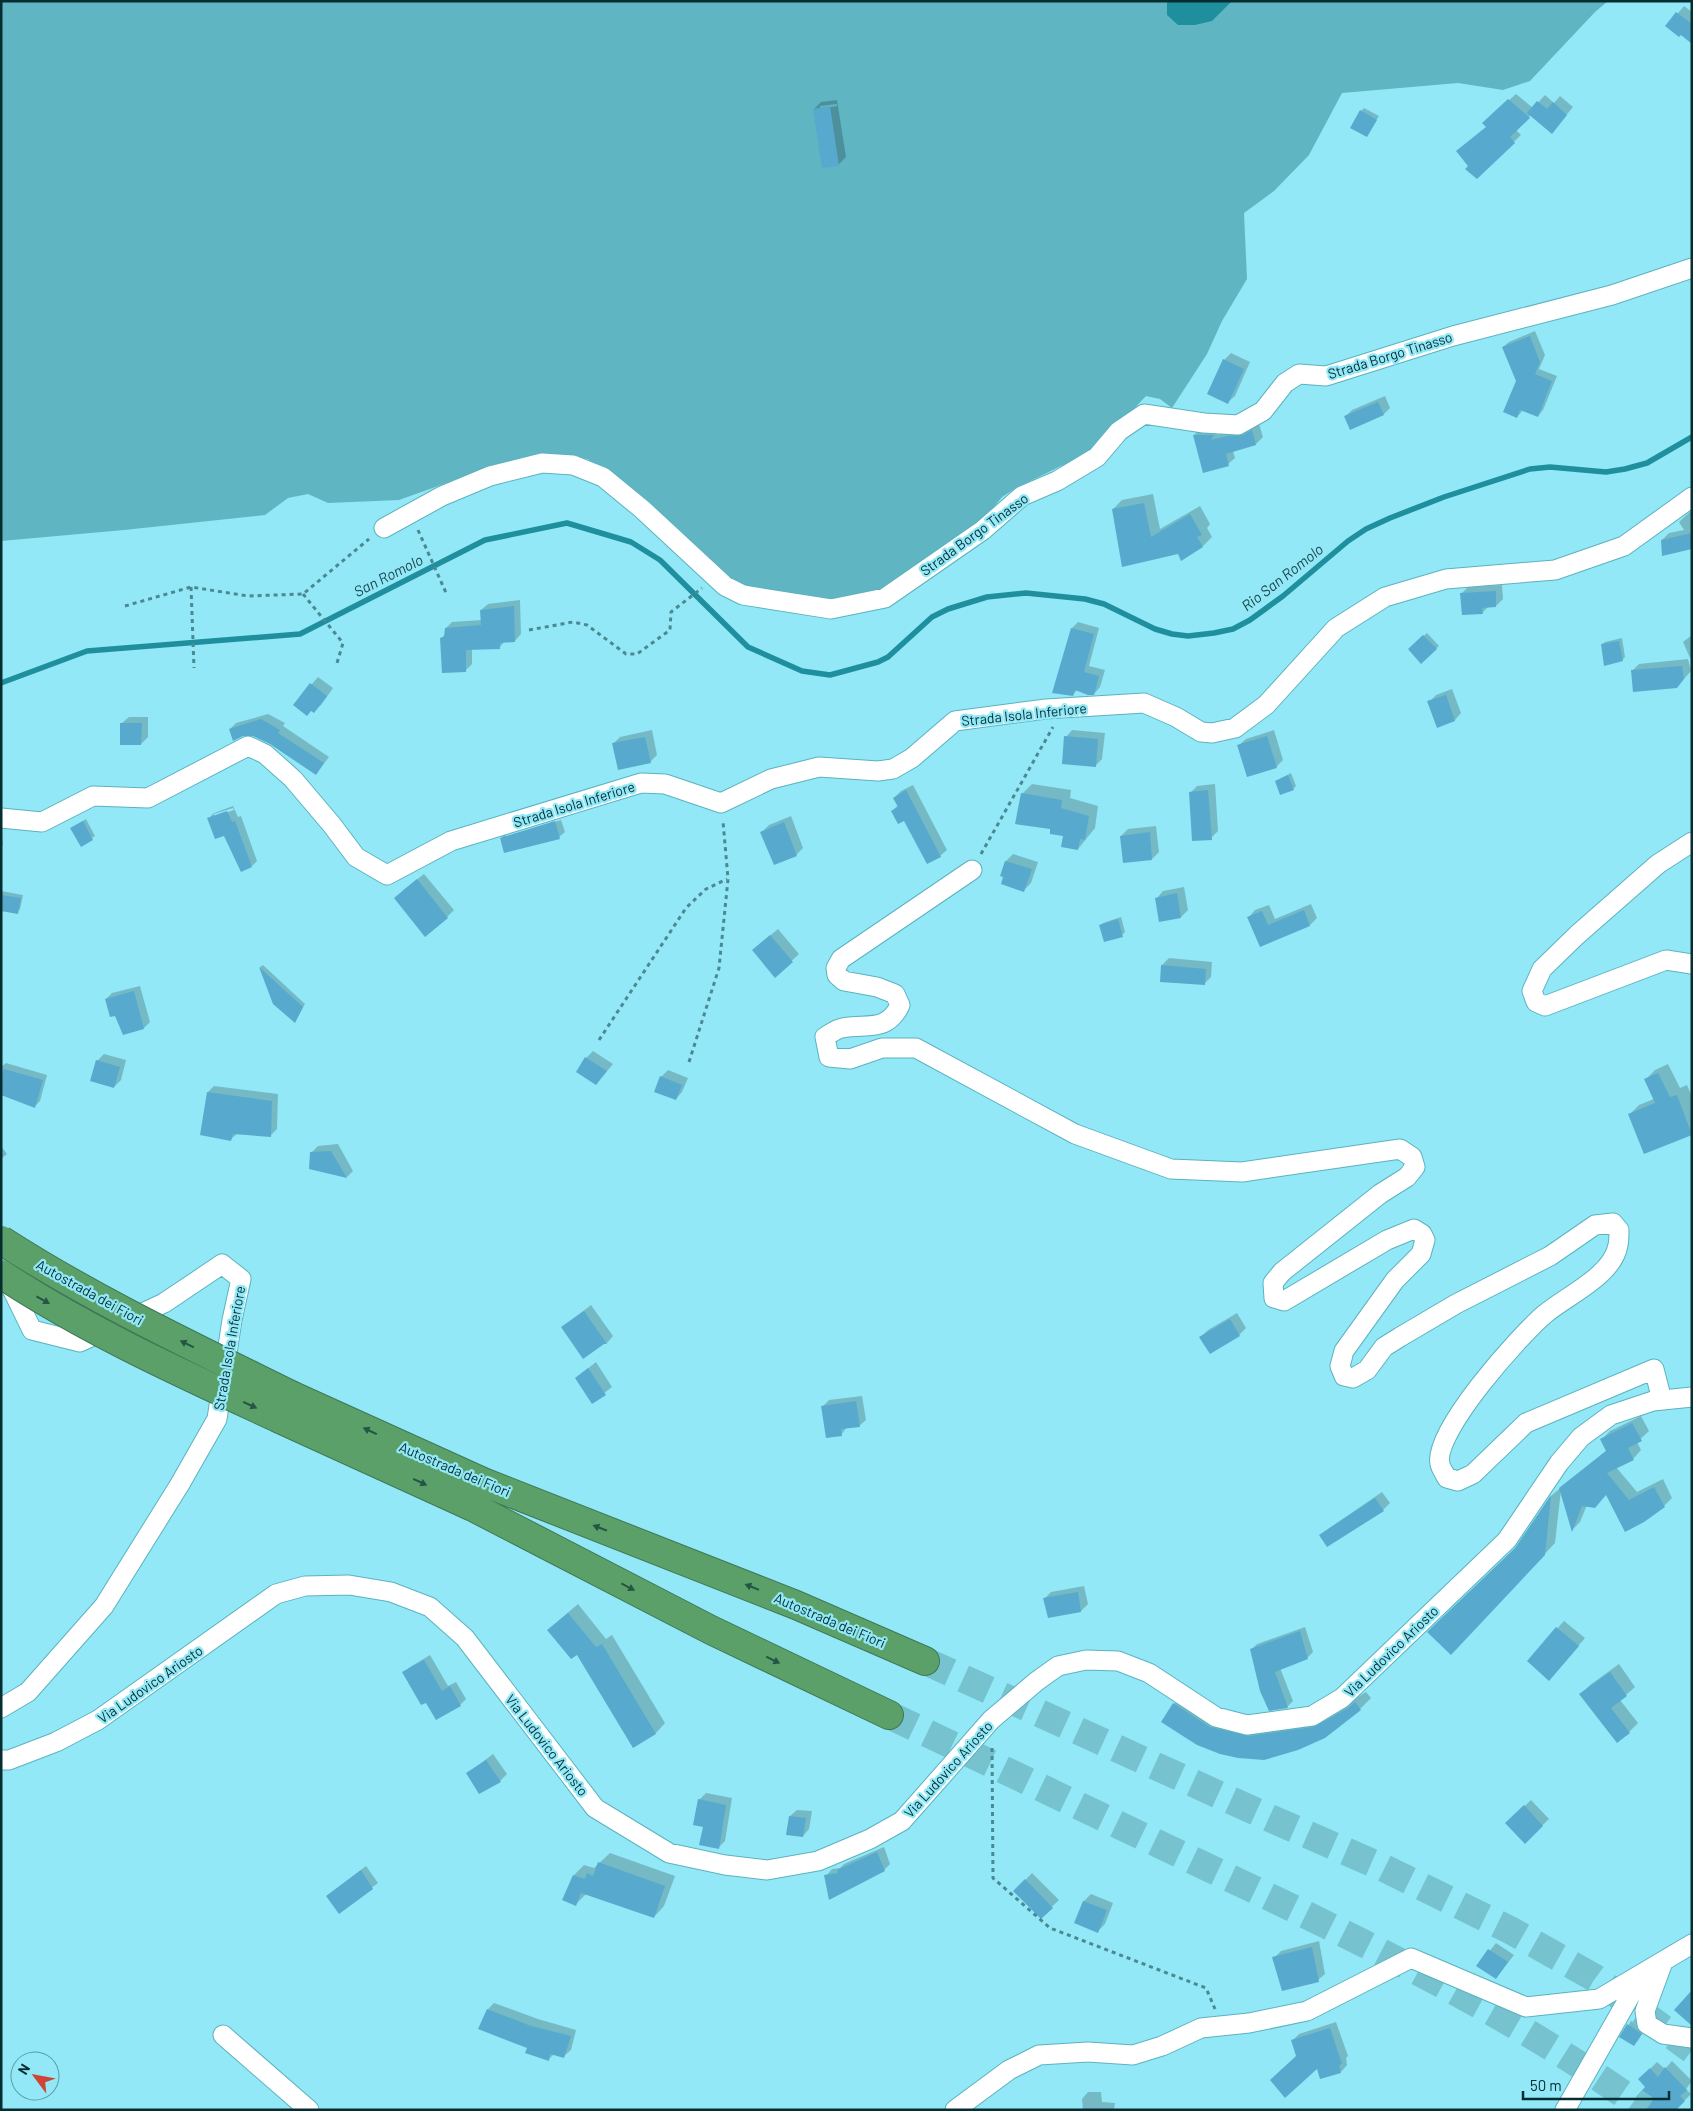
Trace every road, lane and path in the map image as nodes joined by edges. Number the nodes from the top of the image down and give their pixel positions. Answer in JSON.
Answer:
{"nodes":[{"id":1,"x":1692,"y":268,"type":"edge"},
{"id":2,"x":1692,"y":497,"type":"edge"},
{"id":3,"x":384,"y":528,"type":"joint"},
{"id":4,"x":423,"y":540,"type":"dead end"},
{"id":5,"x":705,"y":586,"type":"dead end"},
{"id":6,"x":191,"y":587,"type":"junction"},
{"id":7,"x":303,"y":594,"type":"junction"},
{"id":8,"x":447,"y":595,"type":"dead end"},
{"id":9,"x":125,"y":606,"type":"dead end"},
{"id":10,"x":529,"y":630,"type":"dead end"},
{"id":11,"x":337,"y":663,"type":"dead end"},
{"id":12,"x":194,"y":668,"type":"dead end"},
{"id":13,"x":1064,"y":708,"type":"junction"},
{"id":14,"x":721,"y":802,"type":"junction"},
{"id":15,"x":1,"y":818,"type":"edge"},
{"id":16,"x":1692,"y":842,"type":"edge"},
{"id":17,"x":972,"y":870,"type":"joint"},
{"id":18,"x":728,"y":879,"type":"junction"},
{"id":19,"x":1692,"y":964,"type":"edge"},
{"id":20,"x":599,"y":1040,"type":"dead end"},
{"id":21,"x":689,"y":1062,"type":"dead end"},
{"id":22,"x":1,"y":1240,"type":"edge"},
{"id":23,"x":1,"y":1266,"type":"edge"},
{"id":24,"x":1,"y":1274,"type":"edge"},
{"id":25,"x":1692,"y":1398,"type":"edge"},
{"id":26,"x":1662,"y":1400,"type":"junction"},
{"id":27,"x":925,"y":1661,"type":"tunnel mouth"},
{"id":28,"x":1,"y":1708,"type":"edge"},
{"id":29,"x":889,"y":1715,"type":"tunnel mouth"},
{"id":30,"x":991,"y":1720,"type":"junction"},
{"id":31,"x":1,"y":1760,"type":"edge"},
{"id":32,"x":1692,"y":1944,"type":"edge"},
{"id":33,"x":1663,"y":1962,"type":"junction"},
{"id":34,"x":1643,"y":1974,"type":"junction"},
{"id":35,"x":1223,"y":2026,"type":"junction"},
{"id":36,"x":1663,"y":2034,"type":"junction"},
{"id":37,"x":223,"y":2035,"type":"dead end"},
{"id":38,"x":1692,"y":2038,"type":"edge"},
{"id":39,"x":1692,"y":2050,"type":"edge"},
{"id":40,"x":309,"y":2110,"type":"edge"},
{"id":41,"x":955,"y":2110,"type":"edge"},
{"id":42,"x":1565,"y":2110,"type":"edge"}],
"edges":[{"from":1,"to":3,"type":"street","name":"Strada Borgo Tinasso"},
{"from":2,"to":13,"type":"street","name":"Strada Isola Inferiore"},
{"from":3,"to":7,"type":"path"},
{"from":4,"to":8,"type":"path"},
{"from":5,"to":10,"type":"path"},
{"from":6,"to":7,"type":"path"},
{"from":6,"to":9,"type":"path"},
{"from":6,"to":12,"type":"path"},
{"from":7,"to":11,"type":"path"},
{"from":13,"to":14,"type":"street","name":"Strada Isola Inferiore"},
{"from":13,"to":17,"type":"path"},
{"from":14,"to":15,"type":"street","name":"Strada Isola Inferiore"},
{"from":14,"to":18,"type":"path"},
{"from":16,"to":19,"type":"street"},
{"from":17,"to":26,"type":"street"},
{"from":18,"to":20,"type":"path"},
{"from":18,"to":21,"type":"path"},
{"from":27,"to":22,"type":"highway","name":"Autostrada dei Fiori","one_way":true,"bridge":true},
{"from":23,"to":28,"type":"street","name":"Strada Isola Inferiore"},
{"from":24,"to":29,"type":"highway","name":"Autostrada dei Fiori","one_way":true,"bridge":true},
{"from":25,"to":26,"type":"street","name":"Via Ludovico Ariosto"},
{"from":26,"to":30,"type":"street","name":"Via Ludovico Ariosto"},
{"from":30,"to":31,"type":"street","name":"Via Ludovico Ariosto"},
{"from":30,"to":35,"type":"path"},
{"from":32,"to":33,"type":"street"},
{"from":33,"to":34,"type":"street"},
{"from":33,"to":36,"type":"street"},
{"from":34,"to":35,"type":"street"},
{"from":34,"to":42,"type":"street"},
{"from":35,"to":41,"type":"street"},
{"from":36,"to":38,"type":"street"},
{"from":36,"to":39,"type":"street"},
{"from":37,"to":40,"type":"street"}]}
